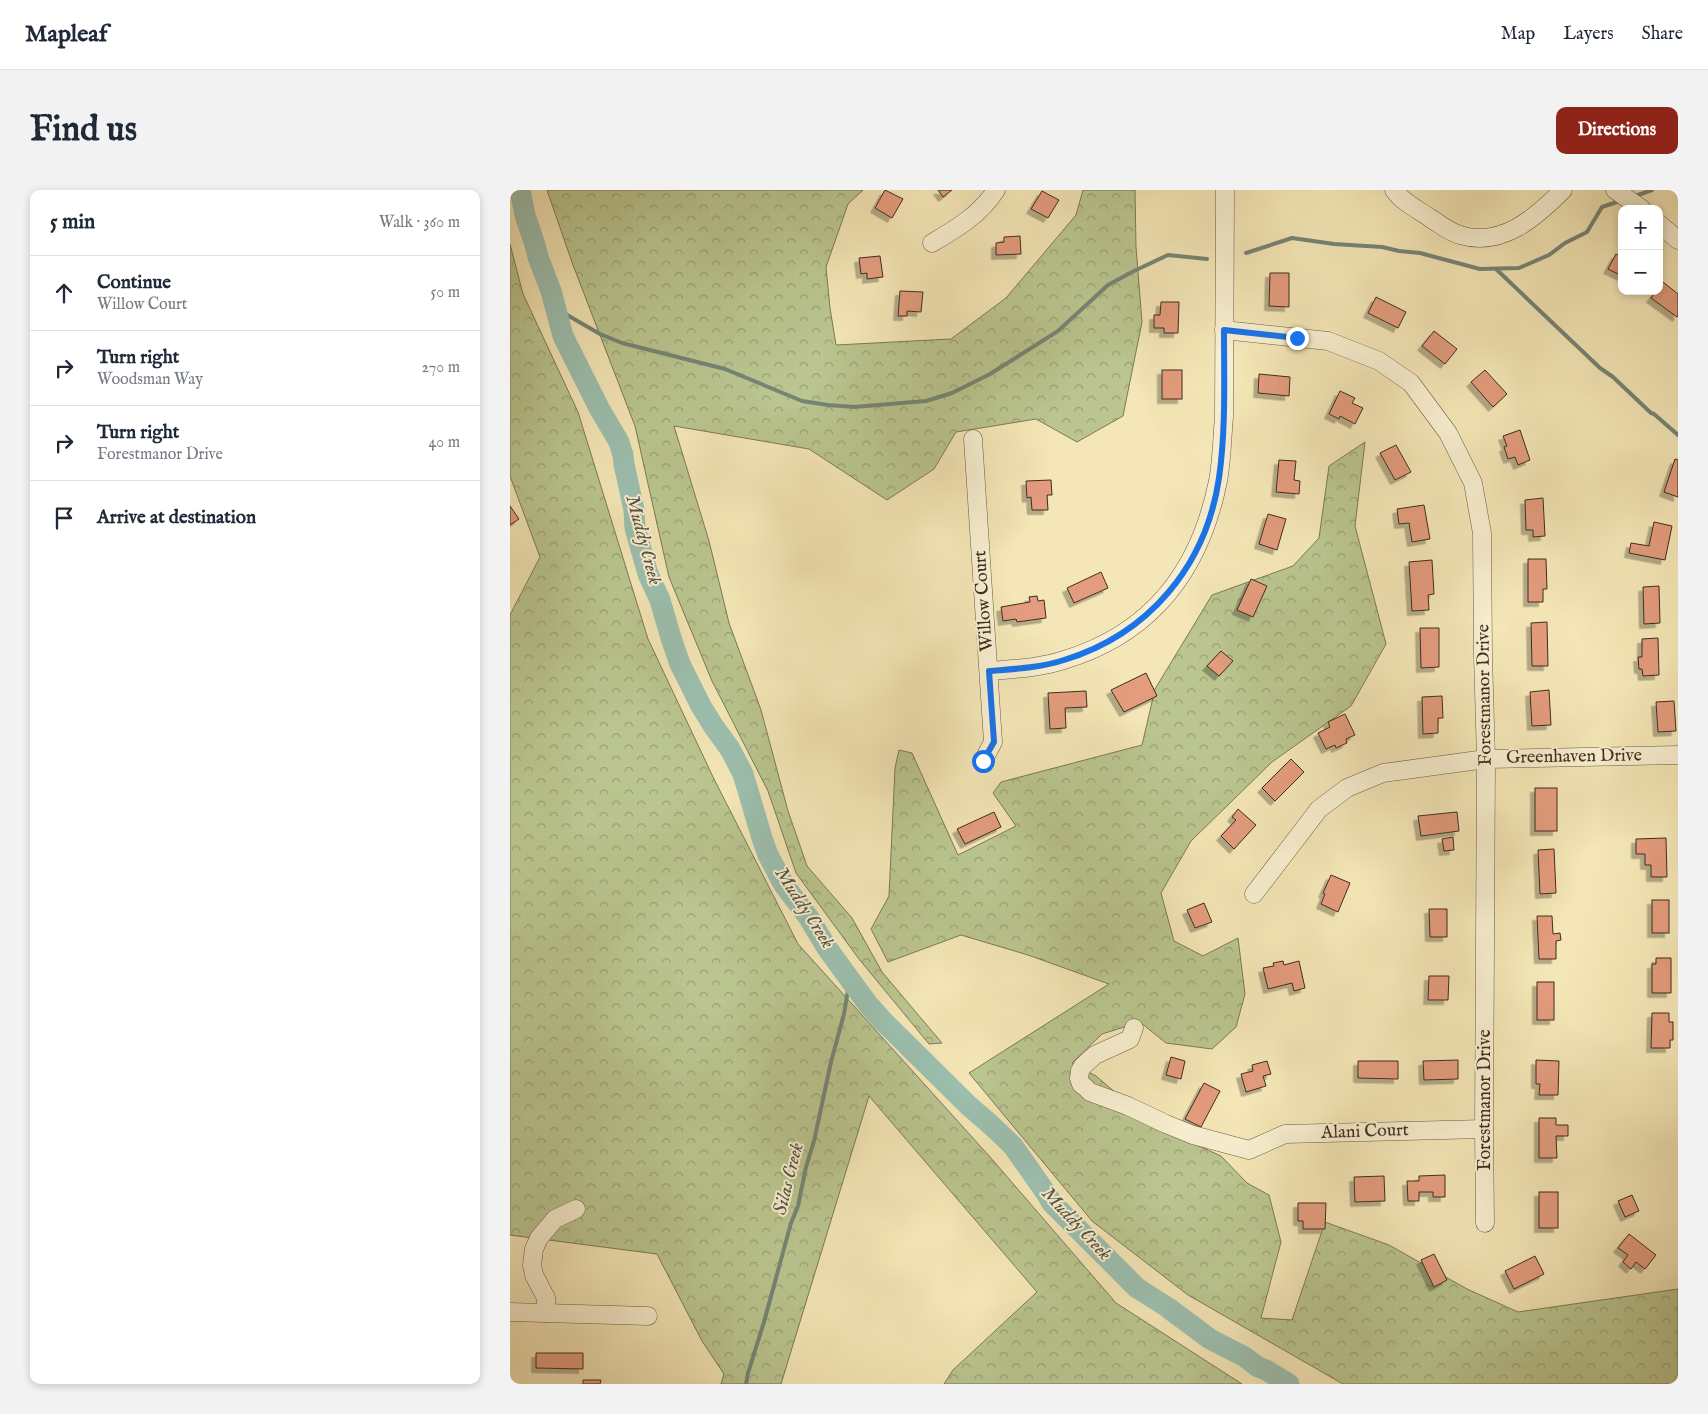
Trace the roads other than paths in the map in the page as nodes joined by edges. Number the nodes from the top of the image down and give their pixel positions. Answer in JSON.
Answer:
{"nodes":[{"id":1,"x":996,"y":190,"type":"edge"},
{"id":2,"x":1225,"y":190,"type":"edge"},
{"id":3,"x":1394,"y":190,"type":"edge"},
{"id":4,"x":1564,"y":190,"type":"edge"},
{"id":5,"x":1615,"y":190,"type":"edge"},
{"id":6,"x":1636,"y":205,"type":"edge"},
{"id":7,"x":1663,"y":227,"type":"edge"},
{"id":8,"x":1678,"y":240,"type":"edge"},
{"id":9,"x":932,"y":243,"type":"dead end"},
{"id":10,"x":1224,"y":330,"type":"junction"},
{"id":11,"x":973,"y":439,"type":"dead end"},
{"id":12,"x":989,"y":671,"type":"junction"},
{"id":13,"x":1678,"y":755,"type":"edge"},
{"id":14,"x":1486,"y":759,"type":"junction"},
{"id":15,"x":983,"y":761,"type":"dead end"},
{"id":16,"x":1254,"y":894,"type":"dead end"},
{"id":17,"x":1134,"y":1028,"type":"dead end"},
{"id":18,"x":1484,"y":1129,"type":"junction"},
{"id":19,"x":576,"y":1209,"type":"dead end"},
{"id":20,"x":1485,"y":1223,"type":"dead end"},
{"id":21,"x":510,"y":1312,"type":"edge"},
{"id":22,"x":546,"y":1313,"type":"junction"},
{"id":23,"x":648,"y":1316,"type":"dead end"}],
"edges":[{"from":1,"to":9,"type":"street"},
{"from":2,"to":10,"type":"street"},
{"from":3,"to":4,"type":"street"},
{"from":5,"to":6,"type":"street"},
{"from":7,"to":8,"type":"street"},
{"from":10,"to":12,"type":"street"},
{"from":10,"to":14,"type":"street","name":"Forestmanor Drive"},
{"from":11,"to":12,"type":"street","name":"Willow Court"},
{"from":12,"to":15,"type":"street","name":"Willow Court"},
{"from":13,"to":14,"type":"street","name":"Greenhaven Drive"},
{"from":14,"to":16,"type":"street","name":"Greenhaven Drive"},
{"from":14,"to":18,"type":"street","name":"Forestmanor Drive"},
{"from":17,"to":18,"type":"street","name":"Alani Court"},
{"from":18,"to":20,"type":"street","name":"Forestmanor Drive"},
{"from":19,"to":22,"type":"street"},
{"from":21,"to":22,"type":"street"},
{"from":22,"to":23,"type":"street"}]}
